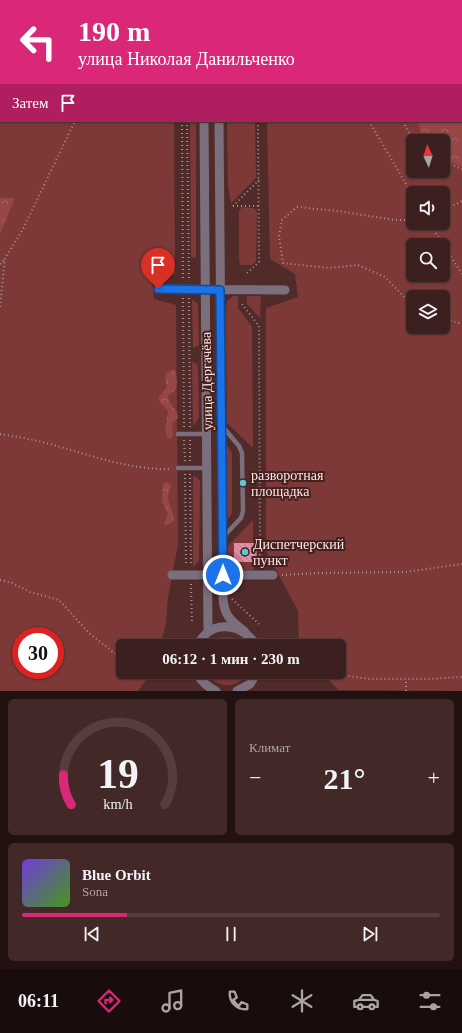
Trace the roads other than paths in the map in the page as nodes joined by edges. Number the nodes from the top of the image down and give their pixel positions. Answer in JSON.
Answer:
{"nodes":[{"id":1,"x":204,"y":122,"type":"edge"},
{"id":2,"x":219,"y":122,"type":"edge"},
{"id":3,"x":158,"y":289,"type":"dead end"},
{"id":4,"x":212,"y":290,"type":"junction"},
{"id":5,"x":284,"y":290,"type":"dead end"},
{"id":6,"x":222,"y":426,"type":"junction"},
{"id":7,"x":178,"y":434,"type":"dead end"},
{"id":8,"x":207,"y":434,"type":"junction"},
{"id":9,"x":178,"y":468,"type":"road end"},
{"id":10,"x":206,"y":468,"type":"junction"},
{"id":11,"x":223,"y":537,"type":"junction"},
{"id":12,"x":172,"y":575,"type":"dead end"},
{"id":13,"x":208,"y":575,"type":"junction"},
{"id":14,"x":223,"y":575,"type":"junction"},
{"id":15,"x":277,"y":575,"type":"road end"},
{"id":16,"x":208,"y":632,"type":"junction"},
{"id":17,"x":244,"y":632,"type":"junction"},
{"id":18,"x":201,"y":639,"type":"edge"},
{"id":19,"x":253,"y":639,"type":"edge"},
{"id":20,"x":200,"y":679,"type":"edge"},
{"id":21,"x":253,"y":679,"type":"edge"},
{"id":22,"x":216,"y":691,"type":"edge"},
{"id":23,"x":237,"y":691,"type":"edge"}],
"edges":[{"from":1,"to":4,"type":"street","name":"улица Дергачёва"},
{"from":2,"to":4,"type":"street","name":"улица Дергачёва"},
{"from":3,"to":4,"type":"street"},
{"from":4,"to":5,"type":"street"},
{"from":4,"to":6,"type":"street","name":"улица Дергачёва"},
{"from":4,"to":8,"type":"street","name":"улица Дергачёва"},
{"from":6,"to":11,"type":"street","name":"улица Дергачёва"},
{"from":6,"to":11,"type":"lane"},
{"from":7,"to":8,"type":"lane"},
{"from":8,"to":10,"type":"street","name":"улица Дергачёва"},
{"from":9,"to":10,"type":"lane"},
{"from":10,"to":13,"type":"street","name":"улица Дергачёва"},
{"from":11,"to":14,"type":"street","name":"улица Дергачёва"},
{"from":12,"to":13,"type":"street"},
{"from":13,"to":14,"type":"street"},
{"from":13,"to":16,"type":"street","name":"улица Дергачёва"},
{"from":14,"to":15,"type":"street"},
{"from":14,"to":17,"type":"street","name":"улица Дергачёва"},
{"from":16,"to":17,"type":"street"},
{"from":16,"to":18,"type":"street"},
{"from":17,"to":19,"type":"street","name":"улица Дергачёва"},
{"from":20,"to":22,"type":"street"},
{"from":21,"to":23,"type":"street"}]}
